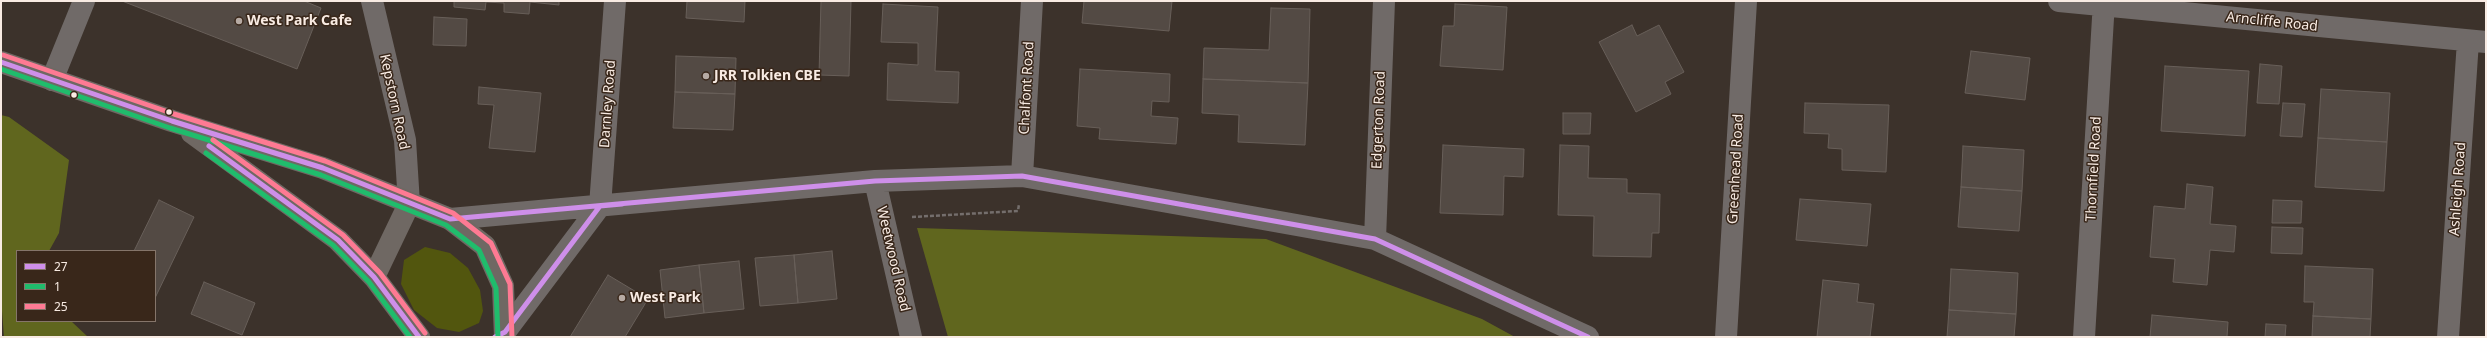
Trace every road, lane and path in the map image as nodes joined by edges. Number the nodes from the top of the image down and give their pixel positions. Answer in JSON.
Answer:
{"nodes":[{"id":1,"x":84,"y":1,"type":"edge"},
{"id":2,"x":372,"y":1,"type":"edge"},
{"id":3,"x":615,"y":1,"type":"edge"},
{"id":4,"x":1032,"y":1,"type":"edge"},
{"id":5,"x":1384,"y":1,"type":"edge"},
{"id":6,"x":1746,"y":1,"type":"edge"},
{"id":7,"x":2058,"y":1,"type":"edge"},
{"id":8,"x":2104,"y":3,"type":"edge"},
{"id":9,"x":2477,"y":41,"type":"edge"},
{"id":10,"x":1,"y":62,"type":"edge"},
{"id":11,"x":52,"y":80,"type":"junction"},
{"id":12,"x":176,"y":122,"type":"junction"},
{"id":13,"x":1022,"y":176,"type":"junction"},
{"id":14,"x":875,"y":181,"type":"junction"},
{"id":15,"x":409,"y":204,"type":"junction"},
{"id":16,"x":600,"y":206,"type":"junction"},
{"id":17,"x":884,"y":218,"type":"junction"},
{"id":18,"x":450,"y":220,"type":"junction"},
{"id":19,"x":1375,"y":238,"type":"junction"},
{"id":20,"x":374,"y":278,"type":"junction"},
{"id":21,"x":502,"y":335,"type":"edge"},
{"id":22,"x":419,"y":337,"type":"edge"},
{"id":23,"x":911,"y":337,"type":"edge"},
{"id":24,"x":1588,"y":337,"type":"edge"},
{"id":25,"x":1726,"y":337,"type":"edge"},
{"id":26,"x":2084,"y":337,"type":"edge"},
{"id":27,"x":2448,"y":337,"type":"edge"}],
"edges":[{"from":1,"to":11,"type":"street"},
{"from":2,"to":15,"type":"street","name":"Kepstorn Road"},
{"from":3,"to":16,"type":"street","name":"Darnley Road"},
{"from":4,"to":13,"type":"street","name":"Chalfont Road"},
{"from":5,"to":19,"type":"street","name":"Edgerton Road"},
{"from":6,"to":25,"type":"street","name":"Greenhead Road"},
{"from":7,"to":8,"type":"street","name":"Arncliffe Road"},
{"from":8,"to":9,"type":"street","name":"Arncliffe Road"},
{"from":8,"to":26,"type":"street","name":"Thornfield Road"},
{"from":9,"to":27,"type":"street","name":"Ashleigh Road"},
{"from":10,"to":11,"type":"highway"},
{"from":11,"to":12,"type":"highway"},
{"from":12,"to":15,"type":"highway"},
{"from":12,"to":20,"type":"highway"},
{"from":13,"to":14,"type":"street"},
{"from":13,"to":17,"type":"path"},
{"from":13,"to":19,"type":"street"},
{"from":14,"to":16,"type":"street"},
{"from":14,"to":17,"type":"street","name":"Weetwood Road"},
{"from":15,"to":18,"type":"highway"},
{"from":15,"to":20,"type":"highway"},
{"from":16,"to":18,"type":"street"},
{"from":16,"to":21,"type":"street"},
{"from":17,"to":23,"type":"street","name":"Weetwood Road"},
{"from":18,"to":21,"type":"highway"},
{"from":19,"to":24,"type":"street"},
{"from":20,"to":22,"type":"highway"}]}
